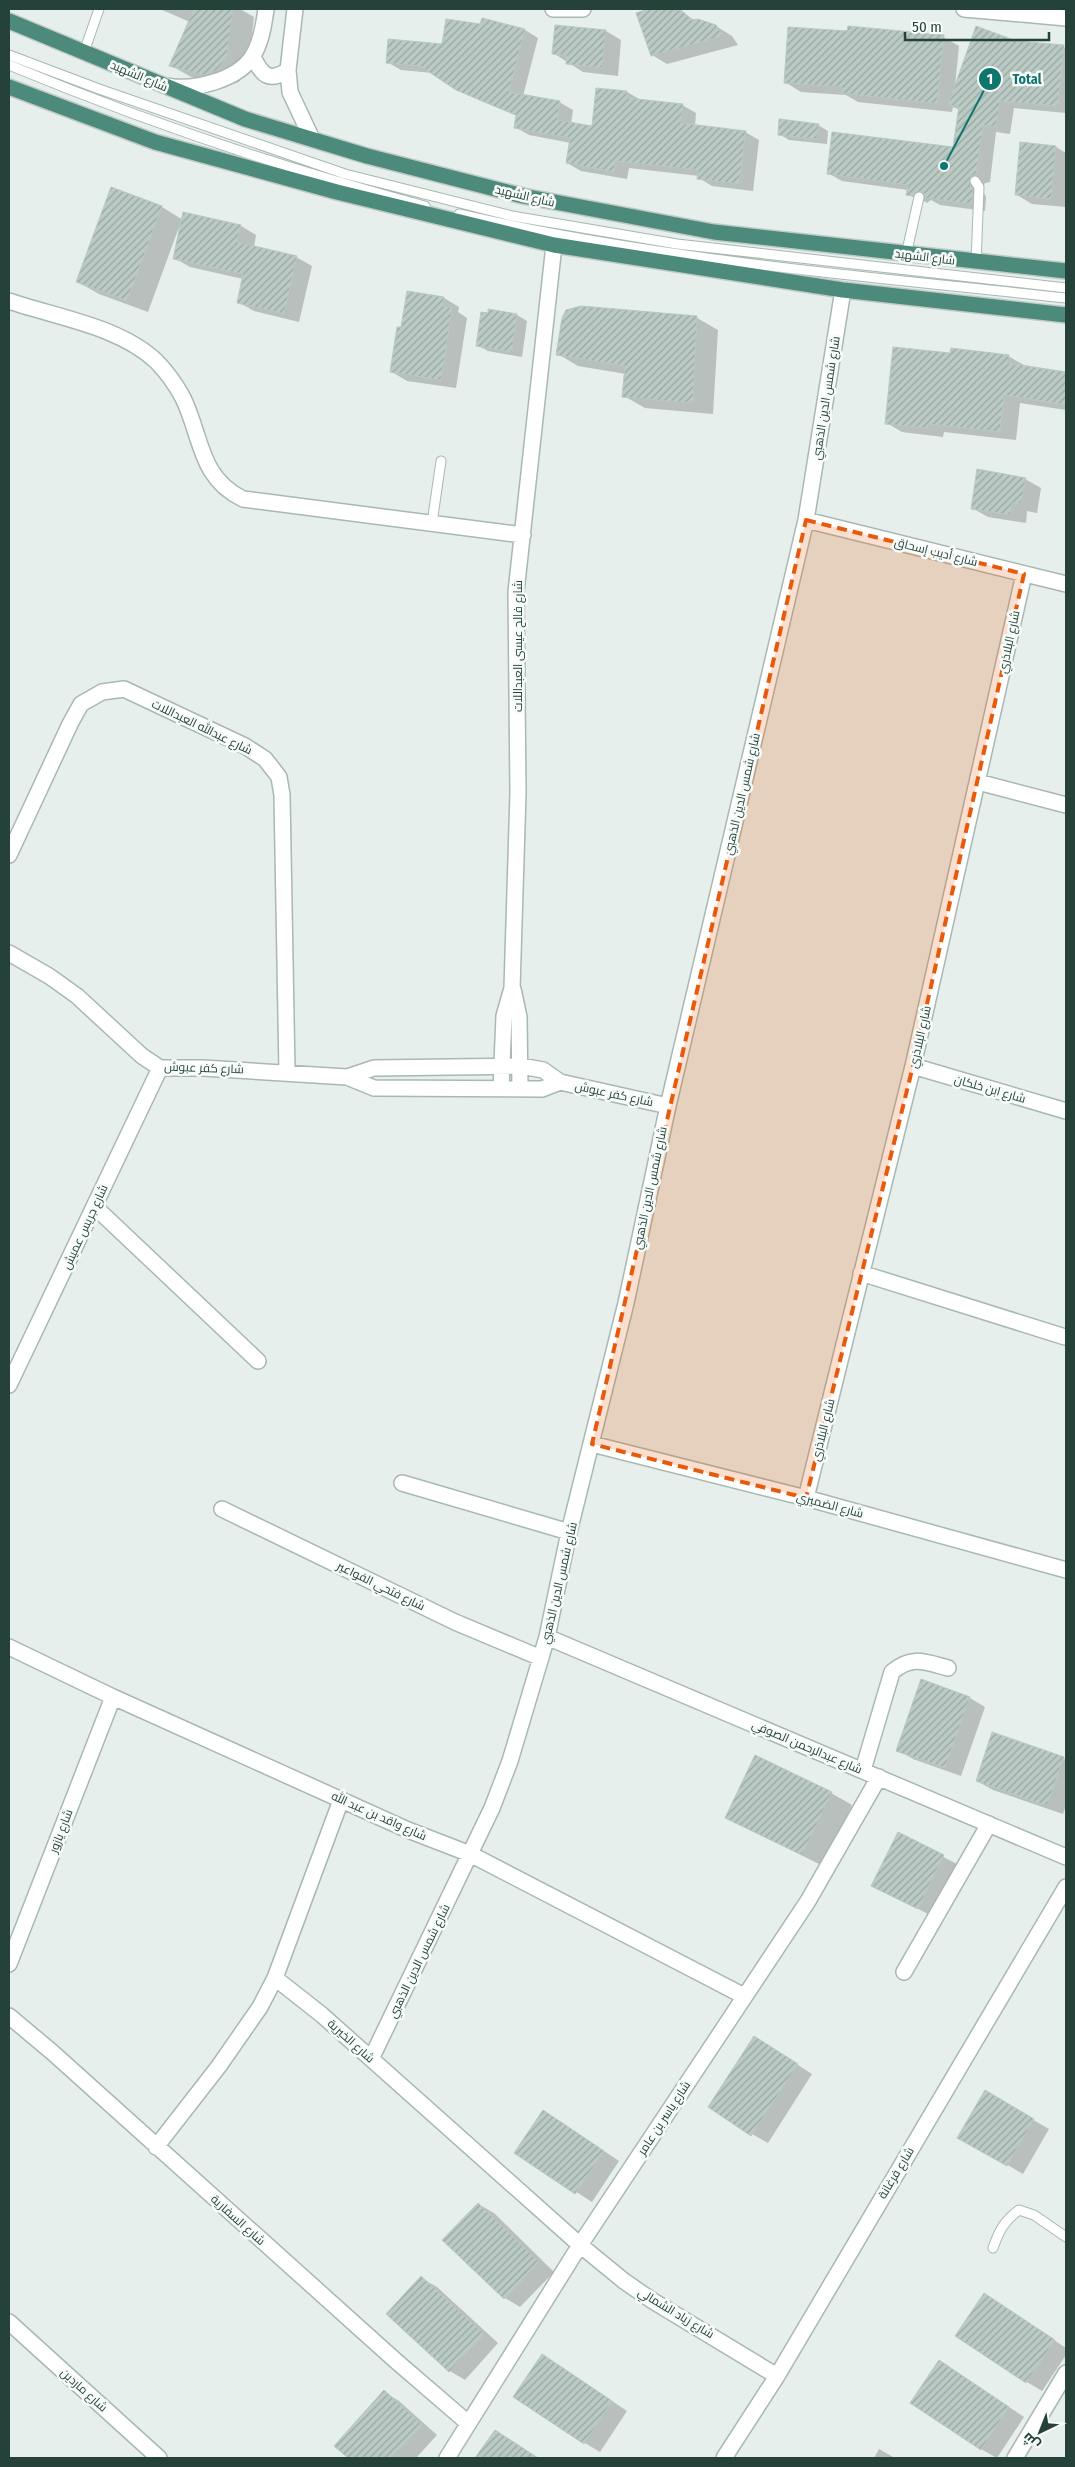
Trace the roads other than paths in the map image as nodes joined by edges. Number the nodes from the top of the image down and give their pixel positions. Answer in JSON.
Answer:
{"nodes":[{"id":1,"x":99,"y":9,"type":"edge"},
{"id":2,"x":266,"y":9,"type":"edge"},
{"id":3,"x":295,"y":9,"type":"edge"},
{"id":4,"x":553,"y":9,"type":"edge"},
{"id":5,"x":583,"y":9,"type":"edge"},
{"id":6,"x":964,"y":9,"type":"edge"},
{"id":7,"x":1033,"y":12,"type":"edge"},
{"id":8,"x":1066,"y":18,"type":"edge"},
{"id":9,"x":9,"y":21,"type":"edge"},
{"id":10,"x":84,"y":52,"type":"junction"},
{"id":11,"x":9,"y":55,"type":"edge"},
{"id":12,"x":253,"y":57,"type":"junction"},
{"id":13,"x":9,"y":65,"type":"edge"},
{"id":14,"x":288,"y":70,"type":"junction"},
{"id":15,"x":162,"y":85,"type":"junction"},
{"id":16,"x":9,"y":87,"type":"edge"},
{"id":17,"x":312,"y":139,"type":"junction"},
{"id":18,"x":976,"y":181,"type":"dead end"},
{"id":19,"x":919,"y":197,"type":"dead end"},
{"id":20,"x":554,"y":245,"type":"junction"},
{"id":21,"x":906,"y":255,"type":"junction"},
{"id":22,"x":976,"y":262,"type":"junction"},
{"id":23,"x":1066,"y":271,"type":"edge"},
{"id":24,"x":1066,"y":288,"type":"edge"},
{"id":25,"x":843,"y":290,"type":"junction"},
{"id":26,"x":1066,"y":298,"type":"edge"},
{"id":27,"x":9,"y":301,"type":"edge"},
{"id":28,"x":1066,"y":315,"type":"edge"},
{"id":29,"x":441,"y":462,"type":"dead end"},
{"id":30,"x":806,"y":520,"type":"junction"},
{"id":31,"x":432,"y":523,"type":"junction"},
{"id":32,"x":523,"y":535,"type":"junction"},
{"id":33,"x":1024,"y":574,"type":"junction"},
{"id":34,"x":1066,"y":584,"type":"edge"},
{"id":35,"x":978,"y":782,"type":"junction"},
{"id":36,"x":1066,"y":805,"type":"edge"},
{"id":37,"x":9,"y":855,"type":"edge"},
{"id":38,"x":9,"y":954,"type":"edge"},
{"id":39,"x":512,"y":988,"type":"junction"},
{"id":40,"x":501,"y":1066,"type":"junction"},
{"id":41,"x":521,"y":1066,"type":"junction"},
{"id":42,"x":913,"y":1066,"type":"junction"},
{"id":43,"x":160,"y":1068,"type":"junction"},
{"id":44,"x":287,"y":1072,"type":"junction"},
{"id":45,"x":347,"y":1077,"type":"junction"},
{"id":46,"x":560,"y":1082,"type":"junction"},
{"id":47,"x":501,"y":1088,"type":"junction"},
{"id":48,"x":520,"y":1088,"type":"junction"},
{"id":49,"x":668,"y":1106,"type":"junction"},
{"id":50,"x":1066,"y":1111,"type":"edge"},
{"id":51,"x":95,"y":1207,"type":"junction"},
{"id":52,"x":860,"y":1273,"type":"junction"},
{"id":53,"x":1064,"y":1337,"type":"dead end"},
{"id":54,"x":258,"y":1361,"type":"dead end"},
{"id":55,"x":9,"y":1385,"type":"edge"},
{"id":56,"x":592,"y":1444,"type":"junction"},
{"id":57,"x":402,"y":1483,"type":"dead end"},
{"id":58,"x":806,"y":1498,"type":"junction"},
{"id":59,"x":222,"y":1509,"type":"dead end"},
{"id":60,"x":569,"y":1532,"type":"junction"},
{"id":61,"x":1066,"y":1570,"type":"edge"},
{"id":62,"x":547,"y":1637,"type":"junction"},
{"id":63,"x":9,"y":1647,"type":"edge"},
{"id":64,"x":541,"y":1658,"type":"junction"},
{"id":65,"x":948,"y":1668,"type":"dead end"},
{"id":66,"x":113,"y":1697,"type":"junction"},
{"id":67,"x":863,"y":1770,"type":"junction"},
{"id":68,"x":879,"y":1777,"type":"junction"},
{"id":69,"x":341,"y":1800,"type":"junction"},
{"id":70,"x":988,"y":1824,"type":"junction"},
{"id":71,"x":470,"y":1854,"type":"junction"},
{"id":72,"x":1066,"y":1857,"type":"edge"},
{"id":73,"x":1066,"y":1886,"type":"edge"},
{"id":74,"x":9,"y":1964,"type":"edge"},
{"id":75,"x":904,"y":1972,"type":"dead end"},
{"id":76,"x":275,"y":1978,"type":"junction"},
{"id":77,"x":744,"y":1996,"type":"junction"},
{"id":78,"x":9,"y":2016,"type":"edge"},
{"id":79,"x":371,"y":2059,"type":"junction"},
{"id":80,"x":156,"y":2147,"type":"junction"},
{"id":81,"x":1066,"y":2237,"type":"edge"},
{"id":82,"x":580,"y":2245,"type":"junction"},
{"id":83,"x":993,"y":2248,"type":"dead end"},
{"id":84,"x":9,"y":2322,"type":"edge"},
{"id":85,"x":1066,"y":2373,"type":"edge"},
{"id":86,"x":777,"y":2376,"type":"junction"},
{"id":87,"x":468,"y":2423,"type":"junction"},
{"id":88,"x":159,"y":2458,"type":"edge"},
{"id":89,"x":447,"y":2458,"type":"edge"},
{"id":90,"x":724,"y":2458,"type":"edge"},
{"id":91,"x":1016,"y":2458,"type":"edge"}],
"edges":[{"from":1,"to":10,"type":"lane"},
{"from":2,"to":12,"type":"street"},
{"from":3,"to":14,"type":"street"},
{"from":4,"to":5,"type":"street"},
{"from":6,"to":7,"type":"street"},
{"from":7,"to":8,"type":"street"},
{"from":9,"to":10,"type":"highway","name":"شارع الشهيد"},
{"from":10,"to":15,"type":"highway","name":"شارع الشهيد"},
{"from":11,"to":24,"type":"lane"},
{"from":12,"to":14,"type":"street"},
{"from":12,"to":15,"type":"street"},
{"from":13,"to":26,"type":"lane"},
{"from":14,"to":17,"type":"street"},
{"from":15,"to":17,"type":"highway","name":"شارع الشهيد"},
{"from":16,"to":20,"type":"highway"},
{"from":17,"to":21,"type":"highway","name":"شارع الشهيد"},
{"from":18,"to":22,"type":"lane"},
{"from":19,"to":21,"type":"lane"},
{"from":20,"to":25,"type":"highway"},
{"from":20,"to":32,"type":"street","name":"شارع فالح عيسى العبداللات"},
{"from":21,"to":22,"type":"highway","name":"شارع الشهيد"},
{"from":22,"to":23,"type":"highway","name":"شارع الشهيد"},
{"from":25,"to":28,"type":"highway"},
{"from":25,"to":30,"type":"street","name":"شارع شمس الدين الذهبي"},
{"from":27,"to":31,"type":"street"},
{"from":29,"to":31,"type":"lane"},
{"from":30,"to":33,"type":"street","name":"شارع أديب إسحاق"},
{"from":30,"to":49,"type":"street","name":"شارع شمس الدين الذهبي"},
{"from":31,"to":32,"type":"street"},
{"from":32,"to":39,"type":"street","name":"شارع فالح عيسى العبداللات"},
{"from":33,"to":34,"type":"street","name":"شارع أديب إسحاق"},
{"from":33,"to":35,"type":"street","name":"شارع البلاذري"},
{"from":35,"to":36,"type":"street"},
{"from":35,"to":42,"type":"street","name":"شارع البلاذري"},
{"from":37,"to":44,"type":"street","name":"شارع عبدالله العبداللات"},
{"from":38,"to":43,"type":"street","name":"شارع كفر عبوش"},
{"from":39,"to":40,"type":"street","name":"شارع فالح عيسى العبداللات"},
{"from":39,"to":41,"type":"street","name":"شارع فالح عيسى العبداللات"},
{"from":40,"to":41,"type":"street","name":"شارع كفر عبوش"},
{"from":40,"to":45,"type":"street","name":"شارع كفر عبوش"},
{"from":40,"to":47,"type":"street","name":"شارع فالح عيسى العبداللات"},
{"from":41,"to":46,"type":"street","name":"شارع كفر عبوش"},
{"from":41,"to":48,"type":"street","name":"شارع فالح عيسى العبداللات"},
{"from":42,"to":50,"type":"street","name":"شارع ابن خلكان"},
{"from":42,"to":52,"type":"street","name":"شارع البلاذري"},
{"from":43,"to":44,"type":"street","name":"شارع كفر عبوش"},
{"from":43,"to":51,"type":"street","name":"شارع جريس عميش"},
{"from":44,"to":45,"type":"street","name":"شارع كفر عبوش"},
{"from":45,"to":47,"type":"street","name":"شارع كفر عبوش"},
{"from":46,"to":48,"type":"street","name":"شارع كفر عبوش"},
{"from":46,"to":49,"type":"street","name":"شارع كفر عبوش"},
{"from":47,"to":48,"type":"street","name":"شارع كفر عبوش"},
{"from":49,"to":56,"type":"street","name":"شارع شمس الدين الذهبي"},
{"from":51,"to":54,"type":"street"},
{"from":51,"to":55,"type":"street","name":"شارع جريس عميش"},
{"from":52,"to":53,"type":"street"},
{"from":52,"to":58,"type":"street","name":"شارع البلاذري"},
{"from":56,"to":58,"type":"street","name":"شارع الضميري"},
{"from":56,"to":60,"type":"street","name":"شارع شمس الدين الذهبي"},
{"from":57,"to":60,"type":"street"},
{"from":58,"to":61,"type":"street","name":"شارع الضميري"},
{"from":59,"to":64,"type":"street","name":"شارع فتحي الفواعير"},
{"from":60,"to":62,"type":"street","name":"شارع شمس الدين الذهبي"},
{"from":62,"to":64,"type":"street","name":"شارع شمس الدين الذهبي"},
{"from":62,"to":67,"type":"street","name":"شارع عبدالرحمن الصوفي"},
{"from":63,"to":66,"type":"street","name":"شارع واقد بن عبد الله"},
{"from":64,"to":71,"type":"street","name":"شارع شمس الدين الذهبي"},
{"from":65,"to":67,"type":"street"},
{"from":66,"to":69,"type":"street","name":"شارع واقد بن عبد الله"},
{"from":66,"to":74,"type":"street","name":"شارع يازور"},
{"from":67,"to":68,"type":"street","name":"شارع عبدالرحمن الصوفي"},
{"from":68,"to":70,"type":"street","name":"شارع عبدالرحمن الصوفي"},
{"from":68,"to":77,"type":"street","name":"شارع ياسر بن عامر"},
{"from":69,"to":71,"type":"street","name":"شارع واقد بن عبد الله"},
{"from":69,"to":76,"type":"street"},
{"from":70,"to":72,"type":"street","name":"شارع عبدالرحمن الصوفي"},
{"from":70,"to":75,"type":"street"},
{"from":71,"to":77,"type":"street","name":"شارع واقد بن عبد الله"},
{"from":71,"to":79,"type":"street","name":"شارع شمس الدين الذهبي"},
{"from":73,"to":86,"type":"street","name":"شارع فرغانة"},
{"from":76,"to":79,"type":"street","name":"شارع الخيرية"},
{"from":76,"to":80,"type":"street"},
{"from":77,"to":82,"type":"street","name":"شارع ياسر بن عامر"},
{"from":78,"to":80,"type":"street","name":"شارع السفارية"},
{"from":79,"to":82,"type":"street","name":"شارع الخيرية"},
{"from":80,"to":87,"type":"street","name":"شارع السفارية"},
{"from":81,"to":83,"type":"lane"},
{"from":82,"to":86,"type":"street","name":"شارع زياد الشمالي"},
{"from":82,"to":87,"type":"street","name":"شارع ياسر بن عامر"},
{"from":84,"to":88,"type":"street","name":"شارع ماردين"},
{"from":85,"to":91,"type":"street"},
{"from":86,"to":90,"type":"street","name":"شارع فرغانة"},
{"from":87,"to":89,"type":"street","name":"شارع ياسر بن عامر"}]}
